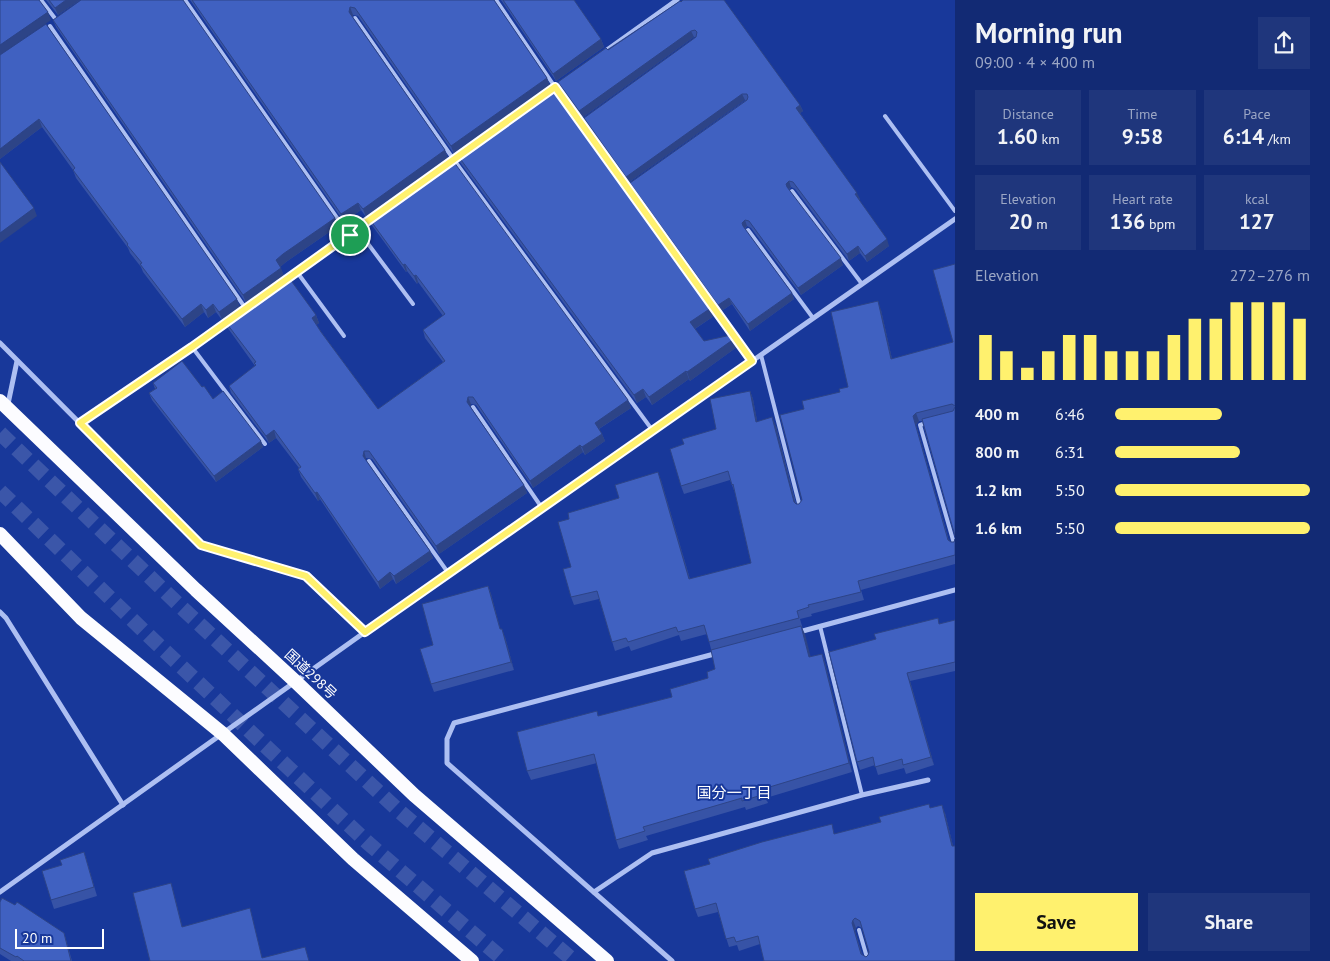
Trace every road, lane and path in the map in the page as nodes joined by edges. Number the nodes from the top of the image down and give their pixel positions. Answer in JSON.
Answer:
{"nodes":[{"id":1,"x":41,"y":0,"type":"edge"},
{"id":2,"x":185,"y":0,"type":"edge"},
{"id":3,"x":496,"y":0,"type":"edge"},
{"id":4,"x":677,"y":0,"type":"edge"},
{"id":5,"x":64,"y":16,"type":"edge"},
{"id":6,"x":355,"y":18,"type":"edge"},
{"id":7,"x":57,"y":21,"type":"junction"},
{"id":8,"x":50,"y":26,"type":"junction"},
{"id":9,"x":43,"y":31,"type":"edge"},
{"id":10,"x":601,"y":54,"type":"edge"},
{"id":11,"x":563,"y":82,"type":"edge"},
{"id":12,"x":555,"y":87,"type":"junction"},
{"id":13,"x":547,"y":93,"type":"edge"},
{"id":14,"x":885,"y":116,"type":"dead end"},
{"id":15,"x":588,"y":117,"type":"edge"},
{"id":16,"x":581,"y":123,"type":"junction"},
{"id":17,"x":462,"y":154,"type":"edge"},
{"id":18,"x":454,"y":160,"type":"junction"},
{"id":19,"x":446,"y":166,"type":"edge"},
{"id":20,"x":636,"y":182,"type":"edge"},
{"id":21,"x":628,"y":188,"type":"junction"},
{"id":22,"x":792,"y":191,"type":"edge"},
{"id":23,"x":955,"y":211,"type":"edge"},
{"id":24,"x":381,"y":212,"type":"edge"},
{"id":25,"x":955,"y":219,"type":"edge"},
{"id":26,"x":357,"y":229,"type":"junction"},
{"id":27,"x":748,"y":230,"type":"edge"},
{"id":28,"x":350,"y":235,"type":"junction"},
{"id":29,"x":297,"y":272,"type":"junction"},
{"id":30,"x":862,"y":284,"type":"junction"},
{"id":31,"x":275,"y":288,"type":"edge"},
{"id":32,"x":253,"y":303,"type":"edge"},
{"id":33,"x":413,"y":304,"type":"dead end"},
{"id":34,"x":246,"y":309,"type":"junction"},
{"id":35,"x":813,"y":318,"type":"junction"},
{"id":36,"x":344,"y":336,"type":"dead end"},
{"id":37,"x":0,"y":343,"type":"edge"},
{"id":38,"x":192,"y":347,"type":"junction"},
{"id":39,"x":761,"y":355,"type":"junction"},
{"id":40,"x":17,"y":361,"type":"junction"},
{"id":41,"x":752,"y":361,"type":"junction"},
{"id":42,"x":4,"y":405,"type":"edge"},
{"id":43,"x":473,"y":406,"type":"edge"},
{"id":44,"x":80,"y":423,"type":"junction"},
{"id":45,"x":929,"y":423,"type":"edge"},
{"id":46,"x":653,"y":431,"type":"junction"},
{"id":47,"x":265,"y":444,"type":"edge"},
{"id":48,"x":369,"y":461,"type":"edge"},
{"id":49,"x":542,"y":508,"type":"junction"},
{"id":50,"x":801,"y":509,"type":"edge"},
{"id":51,"x":0,"y":534,"type":"edge"},
{"id":52,"x":0,"y":546,"type":"edge"},
{"id":53,"x":955,"y":547,"type":"edge"},
{"id":54,"x":15,"y":549,"type":"junction"},
{"id":55,"x":449,"y":574,"type":"junction"},
{"id":56,"x":955,"y":590,"type":"edge"},
{"id":57,"x":0,"y":612,"type":"edge"},
{"id":58,"x":820,"y":626,"type":"junction"},
{"id":59,"x":365,"y":632,"type":"junction"},
{"id":60,"x":791,"y":634,"type":"edge"},
{"id":61,"x":724,"y":652,"type":"edge"},
{"id":62,"x":296,"y":682,"type":"junction"},
{"id":63,"x":223,"y":734,"type":"junction"},
{"id":64,"x":928,"y":780,"type":"dead end"},
{"id":65,"x":862,"y":795,"type":"junction"},
{"id":66,"x":123,"y":805,"type":"junction"},
{"id":67,"x":0,"y":892,"type":"edge"},
{"id":68,"x":594,"y":892,"type":"junction"},
{"id":69,"x":859,"y":930,"type":"edge"},
{"id":70,"x":472,"y":961,"type":"edge"},
{"id":71,"x":607,"y":961,"type":"edge"},
{"id":72,"x":672,"y":961,"type":"edge"},
{"id":73,"x":868,"y":961,"type":"edge"}],
"edges":[{"from":1,"to":7,"type":"lane"},
{"from":2,"to":28,"type":"lane"},
{"from":3,"to":12,"type":"lane"},
{"from":4,"to":10,"type":"street"},
{"from":5,"to":7,"type":"street"},
{"from":6,"to":18,"type":"lane"},
{"from":7,"to":8,"type":"street"},
{"from":8,"to":9,"type":"street"},
{"from":8,"to":34,"type":"lane"},
{"from":11,"to":12,"type":"street"},
{"from":12,"to":13,"type":"street"},
{"from":12,"to":16,"type":"lane"},
{"from":14,"to":23,"type":"lane"},
{"from":15,"to":16,"type":"lane"},
{"from":16,"to":21,"type":"lane"},
{"from":17,"to":18,"type":"street"},
{"from":18,"to":19,"type":"street"},
{"from":18,"to":46,"type":"lane"},
{"from":20,"to":21,"type":"lane"},
{"from":21,"to":41,"type":"lane"},
{"from":22,"to":30,"type":"lane"},
{"from":24,"to":26,"type":"street"},
{"from":25,"to":30,"type":"street"},
{"from":26,"to":28,"type":"street"},
{"from":26,"to":33,"type":"lane"},
{"from":27,"to":35,"type":"lane"},
{"from":28,"to":29,"type":"street"},
{"from":29,"to":31,"type":"street"},
{"from":29,"to":36,"type":"lane"},
{"from":30,"to":35,"type":"street"},
{"from":32,"to":34,"type":"street"},
{"from":34,"to":38,"type":"street"},
{"from":35,"to":39,"type":"street"},
{"from":37,"to":40,"type":"street"},
{"from":38,"to":44,"type":"street"},
{"from":38,"to":47,"type":"lane"},
{"from":39,"to":41,"type":"street"},
{"from":39,"to":50,"type":"lane"},
{"from":40,"to":42,"type":"street"},
{"from":40,"to":44,"type":"street"},
{"from":41,"to":46,"type":"street"},
{"from":42,"to":62,"type":"highway","name":"国道298号"},
{"from":43,"to":49,"type":"lane"},
{"from":44,"to":59,"type":"street"},
{"from":45,"to":53,"type":"lane"},
{"from":46,"to":49,"type":"street"},
{"from":48,"to":55,"type":"lane"},
{"from":49,"to":55,"type":"street"},
{"from":51,"to":54,"type":"highway"},
{"from":52,"to":54,"type":"street"},
{"from":54,"to":63,"type":"highway"},
{"from":55,"to":59,"type":"street"},
{"from":56,"to":58,"type":"street"},
{"from":57,"to":66,"type":"street"},
{"from":58,"to":60,"type":"street"},
{"from":58,"to":65,"type":"lane"},
{"from":59,"to":62,"type":"street"},
{"from":61,"to":68,"type":"street"},
{"from":62,"to":63,"type":"street"},
{"from":62,"to":71,"type":"highway","name":"国道298号"},
{"from":63,"to":66,"type":"street"},
{"from":63,"to":70,"type":"highway"},
{"from":64,"to":65,"type":"street"},
{"from":65,"to":68,"type":"street"},
{"from":66,"to":67,"type":"street"},
{"from":68,"to":72,"type":"street"},
{"from":69,"to":73,"type":"lane"}]}
